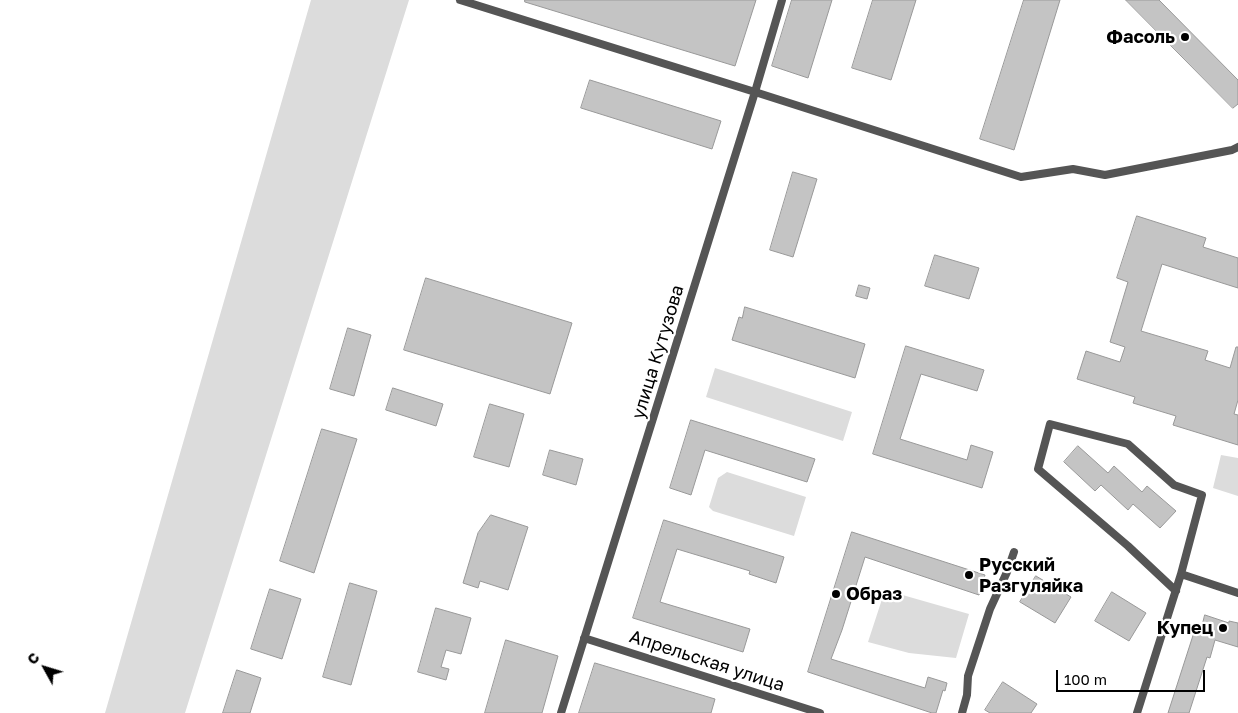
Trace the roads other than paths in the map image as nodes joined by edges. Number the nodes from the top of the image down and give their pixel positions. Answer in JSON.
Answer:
{"nodes":[{"id":1,"x":460,"y":0,"type":"edge"},
{"id":2,"x":782,"y":0,"type":"edge"},
{"id":3,"x":755,"y":92,"type":"junction"},
{"id":4,"x":1238,"y":147,"type":"edge"},
{"id":5,"x":1014,"y":552,"type":"dead end"},
{"id":6,"x":1181,"y":574,"type":"junction"},
{"id":7,"x":1176,"y":591,"type":"junction"},
{"id":8,"x":1238,"y":593,"type":"edge"},
{"id":9,"x":584,"y":638,"type":"junction"},
{"id":10,"x":561,"y":713,"type":"edge"},
{"id":11,"x":820,"y":713,"type":"edge"},
{"id":12,"x":962,"y":713,"type":"edge"},
{"id":13,"x":1137,"y":713,"type":"edge"}],
"edges":[{"from":1,"to":3,"type":"street"},
{"from":2,"to":3,"type":"street","name":"улица Кутузова"},
{"from":3,"to":4,"type":"street"},
{"from":3,"to":9,"type":"street","name":"улица Кутузова"},
{"from":5,"to":12,"type":"street"},
{"from":6,"to":7,"type":"street"},
{"from":6,"to":7,"type":"street"},
{"from":6,"to":8,"type":"street"},
{"from":7,"to":13,"type":"street"},
{"from":9,"to":10,"type":"street","name":"улица Кутузова"},
{"from":9,"to":11,"type":"street","name":"Апрельская улица"}]}
